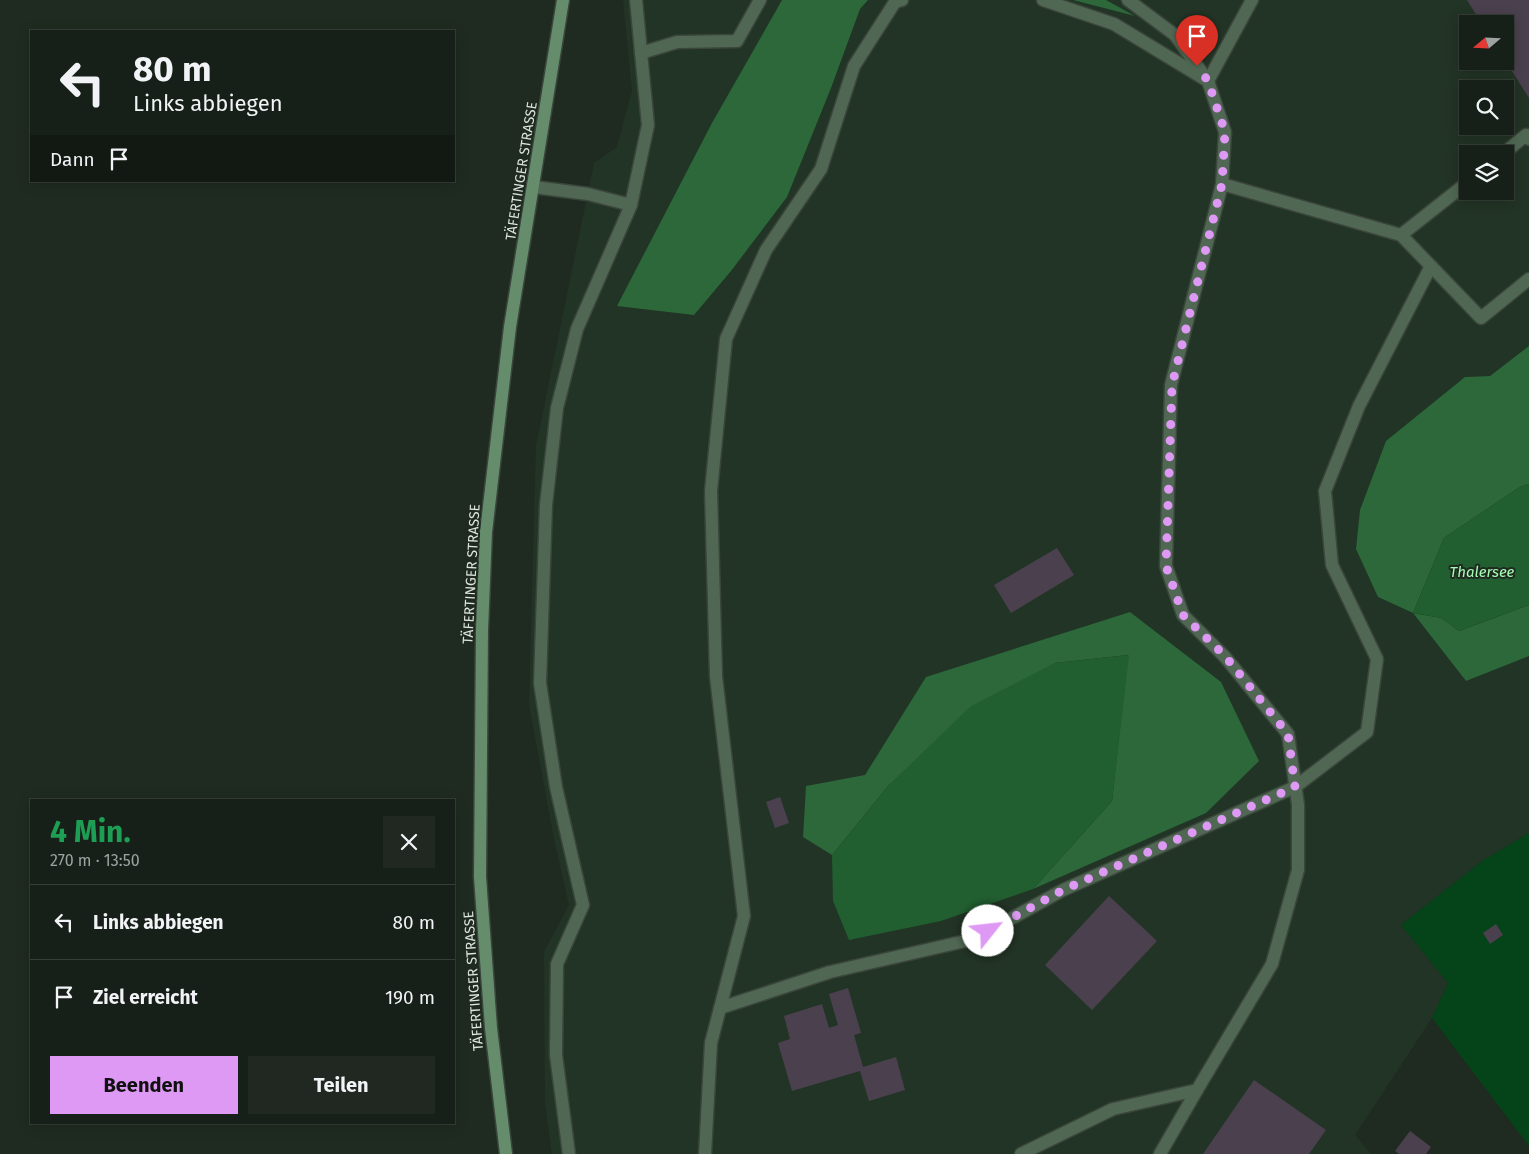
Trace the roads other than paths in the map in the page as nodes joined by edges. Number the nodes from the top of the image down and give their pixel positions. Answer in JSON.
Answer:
{"nodes":[{"id":1,"x":563,"y":0,"type":"edge"},
{"id":2,"x":636,"y":0,"type":"edge"},
{"id":3,"x":760,"y":0,"type":"edge"},
{"id":4,"x":902,"y":0,"type":"edge"},
{"id":5,"x":1043,"y":0,"type":"edge"},
{"id":6,"x":1128,"y":0,"type":"edge"},
{"id":7,"x":1252,"y":0,"type":"edge"},
{"id":8,"x":641,"y":53,"type":"junction"},
{"id":9,"x":1208,"y":81,"type":"junction"},
{"id":10,"x":1529,"y":139,"type":"edge"},
{"id":11,"x":1514,"y":145,"type":"edge"},
{"id":12,"x":1222,"y":184,"type":"junction"},
{"id":13,"x":534,"y":187,"type":"junction"},
{"id":14,"x":1459,"y":189,"type":"edge"},
{"id":15,"x":631,"y":205,"type":"junction"},
{"id":16,"x":1401,"y":235,"type":"junction"},
{"id":17,"x":1431,"y":266,"type":"junction"},
{"id":18,"x":1529,"y":279,"type":"edge"},
{"id":19,"x":1295,"y":787,"type":"junction"},
{"id":20,"x":720,"y":1008,"type":"junction"},
{"id":21,"x":1197,"y":1090,"type":"junction"},
{"id":22,"x":506,"y":1154,"type":"edge"},
{"id":23,"x":569,"y":1154,"type":"edge"},
{"id":24,"x":705,"y":1154,"type":"edge"},
{"id":25,"x":1022,"y":1154,"type":"edge"},
{"id":26,"x":1160,"y":1154,"type":"edge"}],
"edges":[{"from":1,"to":13,"type":"street","name":"TÄFERTINGER STRASSE"},
{"from":2,"to":8,"type":"lane"},
{"from":3,"to":8,"type":"lane"},
{"from":4,"to":20,"type":"lane"},
{"from":5,"to":9,"type":"lane"},
{"from":6,"to":9,"type":"lane"},
{"from":7,"to":9,"type":"lane"},
{"from":8,"to":15,"type":"lane"},
{"from":9,"to":12,"type":"lane"},
{"from":10,"to":11,"type":"lane"},
{"from":12,"to":16,"type":"lane"},
{"from":12,"to":19,"type":"lane"},
{"from":13,"to":15,"type":"lane"},
{"from":13,"to":22,"type":"street","name":"TÄFERTINGER STRASSE"},
{"from":14,"to":16,"type":"lane"},
{"from":15,"to":23,"type":"lane"},
{"from":16,"to":17,"type":"lane"},
{"from":17,"to":18,"type":"lane"},
{"from":17,"to":19,"type":"lane"},
{"from":19,"to":20,"type":"lane"},
{"from":19,"to":21,"type":"lane"},
{"from":20,"to":24,"type":"lane"},
{"from":21,"to":25,"type":"lane"},
{"from":21,"to":26,"type":"lane"}]}
